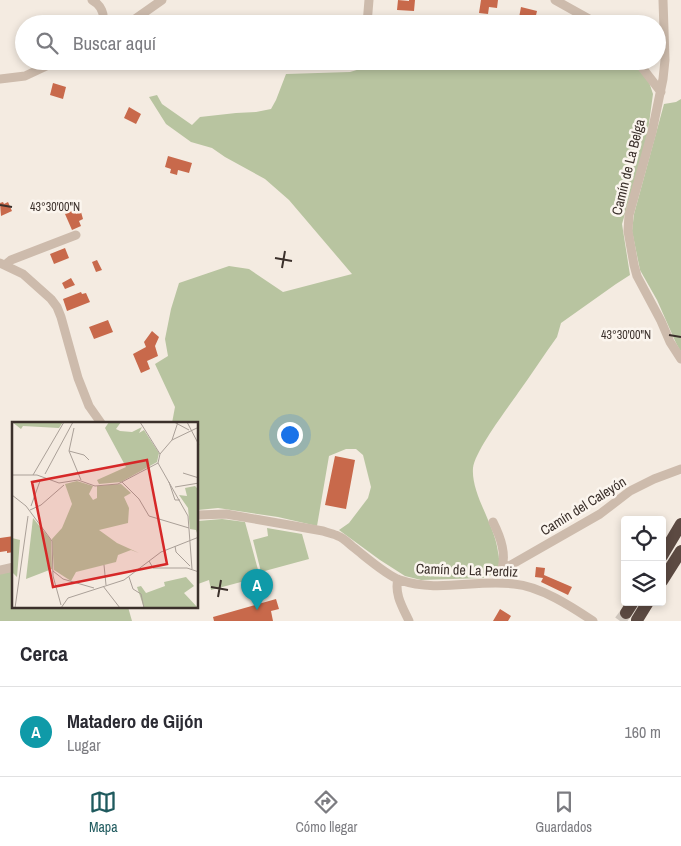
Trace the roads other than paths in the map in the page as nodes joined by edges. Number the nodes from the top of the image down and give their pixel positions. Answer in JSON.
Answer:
{"nodes":[{"id":1,"x":92,"y":0,"type":"edge"},
{"id":2,"x":162,"y":0,"type":"edge"},
{"id":3,"x":369,"y":0,"type":"edge"},
{"id":4,"x":555,"y":0,"type":"edge"},
{"id":5,"x":663,"y":0,"type":"edge"},
{"id":6,"x":103,"y":15,"type":"edge"},
{"id":7,"x":141,"y":15,"type":"edge"},
{"id":8,"x":368,"y":15,"type":"edge"},
{"id":9,"x":582,"y":15,"type":"edge"},
{"id":10,"x":664,"y":15,"type":"edge"},
{"id":11,"x":37,"y":70,"type":"edge"},
{"id":12,"x":644,"y":70,"type":"edge"},
{"id":13,"x":664,"y":70,"type":"edge"},
{"id":14,"x":0,"y":79,"type":"edge"},
{"id":15,"x":661,"y":92,"type":"junction"},
{"id":16,"x":76,"y":235,"type":"dead end"},
{"id":17,"x":3,"y":264,"type":"edge"},
{"id":18,"x":681,"y":359,"type":"edge"},
{"id":19,"x":100,"y":422,"type":"edge"},
{"id":20,"x":681,"y":469,"type":"edge"},
{"id":21,"x":199,"y":515,"type":"edge"},
{"id":22,"x":493,"y":522,"type":"dead end"},
{"id":23,"x":681,"y":524,"type":"edge"},
{"id":24,"x":666,"y":549,"type":"edge"},
{"id":25,"x":681,"y":551,"type":"edge"},
{"id":26,"x":502,"y":570,"type":"junction"},
{"id":27,"x":666,"y":575,"type":"edge"},
{"id":28,"x":398,"y":579,"type":"junction"},
{"id":29,"x":496,"y":583,"type":"junction"},
{"id":30,"x":646,"y":606,"type":"edge"},
{"id":31,"x":637,"y":620,"type":"tunnel mouth"},
{"id":32,"x":409,"y":621,"type":"edge"},
{"id":33,"x":593,"y":621,"type":"edge"}],
"edges":[{"from":1,"to":6,"type":"street"},
{"from":2,"to":7,"type":"street"},
{"from":3,"to":8,"type":"street"},
{"from":4,"to":9,"type":"street"},
{"from":5,"to":10,"type":"street","name":"Camín de La Belga"},
{"from":11,"to":14,"type":"street"},
{"from":12,"to":15,"type":"street"},
{"from":13,"to":15,"type":"street","name":"Camín de La Belga"},
{"from":15,"to":18,"type":"street","name":"Camín de La Belga"},
{"from":16,"to":17,"type":"street"},
{"from":17,"to":19,"type":"street"},
{"from":20,"to":26,"type":"street","name":"Camín del Caleyón"},
{"from":21,"to":28,"type":"street","name":"Camín de La Perdiz"},
{"from":22,"to":26,"type":"street"},
{"from":23,"to":24,"type":"highway"},
{"from":25,"to":27,"type":"highway"},
{"from":26,"to":29,"type":"street"},
{"from":28,"to":29,"type":"street","name":"Camín de La Perdiz"},
{"from":28,"to":32,"type":"street"},
{"from":29,"to":33,"type":"street","name":"Camín de La Perdiz"},
{"from":30,"to":31,"type":"highway"}]}
